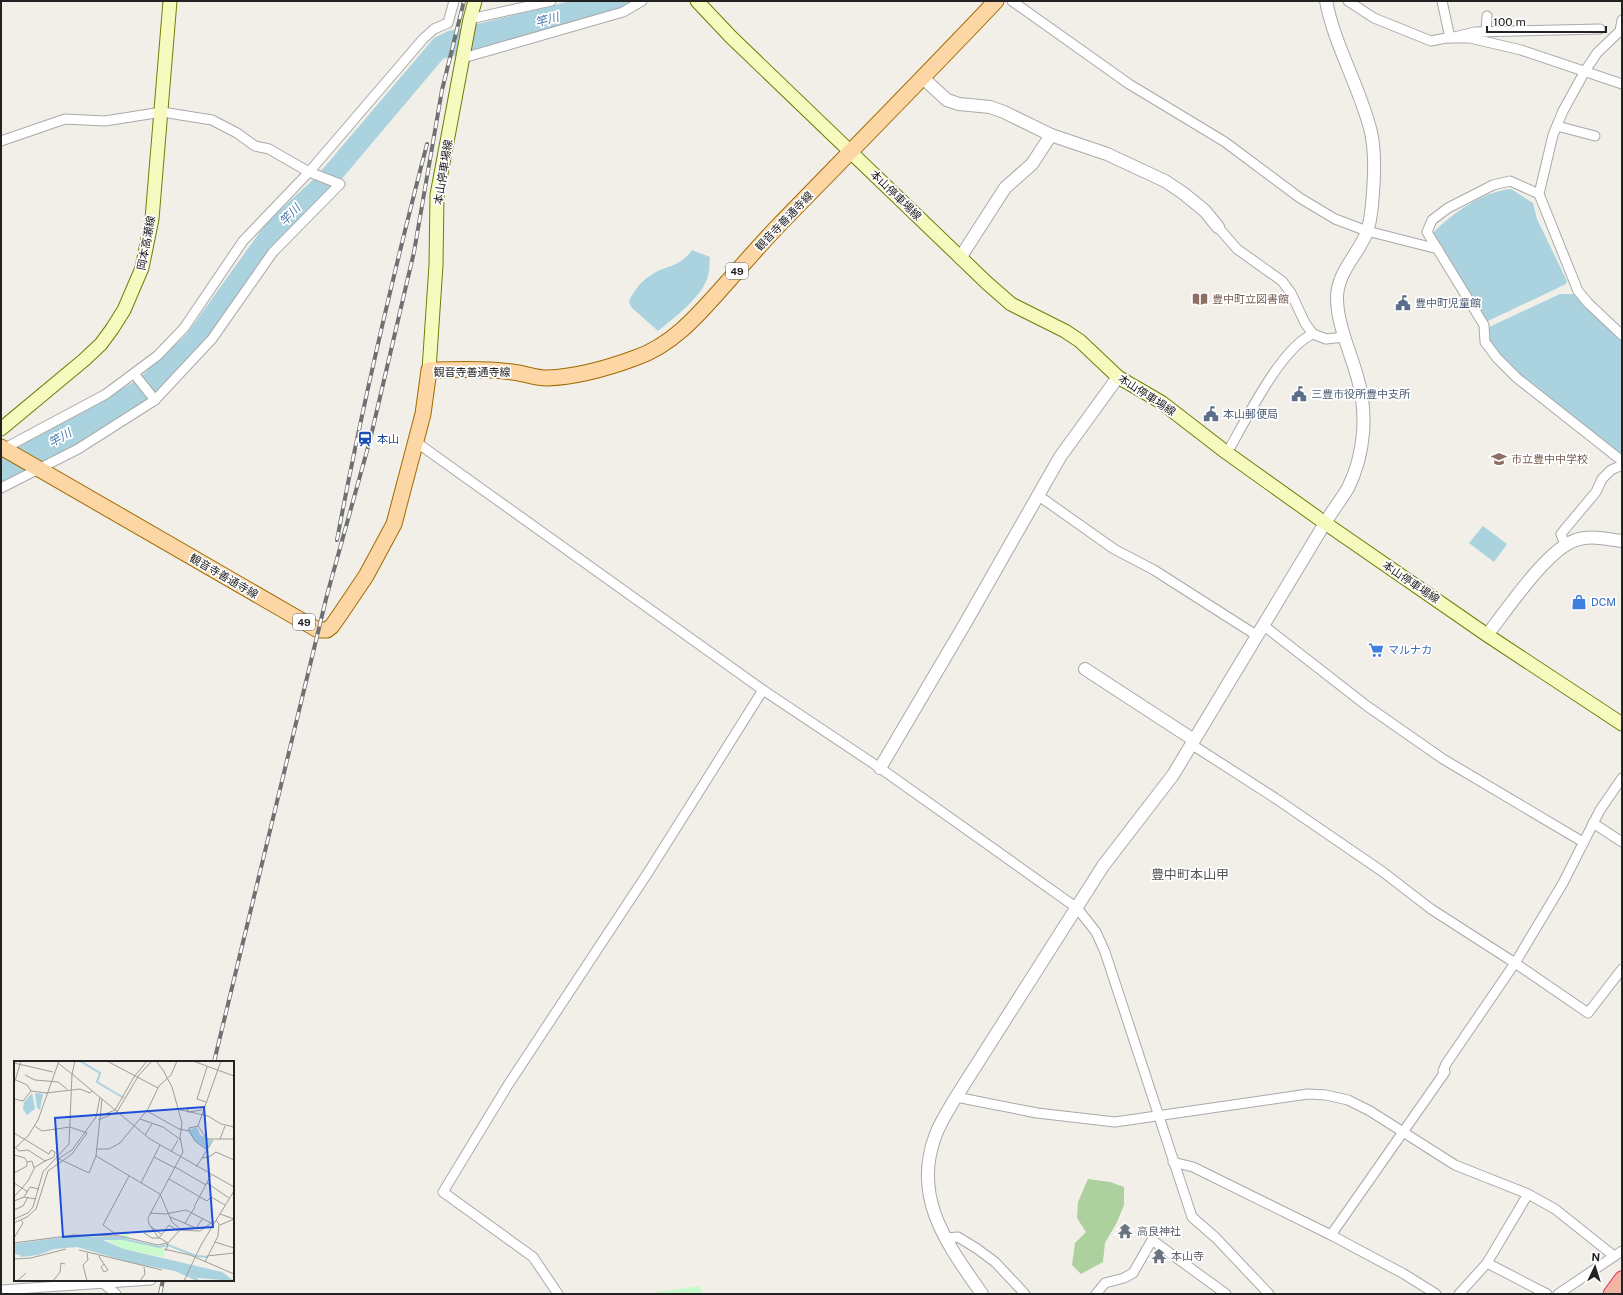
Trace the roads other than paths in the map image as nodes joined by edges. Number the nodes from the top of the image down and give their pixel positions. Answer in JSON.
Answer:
{"nodes":[{"id":1,"x":170,"y":1,"type":"edge"},
{"id":2,"x":454,"y":1,"type":"edge"},
{"id":3,"x":475,"y":1,"type":"edge"},
{"id":4,"x":551,"y":1,"type":"edge"},
{"id":5,"x":642,"y":1,"type":"edge"},
{"id":6,"x":697,"y":1,"type":"edge"},
{"id":7,"x":996,"y":1,"type":"edge"},
{"id":8,"x":1012,"y":1,"type":"edge"},
{"id":9,"x":1326,"y":1,"type":"edge"},
{"id":10,"x":1348,"y":1,"type":"edge"},
{"id":11,"x":1442,"y":1,"type":"edge"},
{"id":12,"x":1487,"y":16,"type":"dead end"},
{"id":13,"x":470,"y":19,"type":"junction"},
{"id":14,"x":1622,"y":20,"type":"edge"},
{"id":15,"x":1600,"y":29,"type":"dead end"},
{"id":16,"x":1486,"y":32,"type":"junction"},
{"id":17,"x":1450,"y":38,"type":"junction"},
{"id":18,"x":463,"y":58,"type":"junction"},
{"id":19,"x":1585,"y":71,"type":"junction"},
{"id":20,"x":923,"y":78,"type":"junction"},
{"id":21,"x":1622,"y":84,"type":"edge"},
{"id":22,"x":162,"y":112,"type":"junction"},
{"id":23,"x":1557,"y":126,"type":"junction"},
{"id":24,"x":1052,"y":136,"type":"junction"},
{"id":25,"x":1595,"y":136,"type":"dead end"},
{"id":26,"x":1,"y":141,"type":"edge"},
{"id":27,"x":850,"y":150,"type":"junction"},
{"id":28,"x":312,"y":173,"type":"junction"},
{"id":29,"x":1539,"y":194,"type":"junction"},
{"id":30,"x":1218,"y":227,"type":"joint"},
{"id":31,"x":1367,"y":232,"type":"junction"},
{"id":32,"x":1438,"y":249,"type":"junction"},
{"id":33,"x":960,"y":258,"type":"junction"},
{"id":34,"x":1313,"y":334,"type":"junction"},
{"id":35,"x":1622,"y":335,"type":"edge"},
{"id":36,"x":1345,"y":337,"type":"junction"},
{"id":37,"x":429,"y":370,"type":"junction"},
{"id":38,"x":136,"y":376,"type":"junction"},
{"id":39,"x":1118,"y":376,"type":"junction"},
{"id":40,"x":154,"y":399,"type":"junction"},
{"id":41,"x":1,"y":429,"type":"edge"},
{"id":42,"x":416,"y":442,"type":"junction"},
{"id":43,"x":4,"y":448,"type":"edge"},
{"id":44,"x":1227,"y":453,"type":"junction"},
{"id":45,"x":1622,"y":461,"type":"edge"},
{"id":46,"x":1622,"y":465,"type":"edge"},
{"id":47,"x":37,"y":468,"type":"junction"},
{"id":48,"x":1,"y":488,"type":"edge"},
{"id":49,"x":1039,"y":496,"type":"junction"},
{"id":50,"x":1324,"y":523,"type":"junction"},
{"id":51,"x":1622,"y":541,"type":"edge"},
{"id":52,"x":1565,"y":545,"type":"junction"},
{"id":53,"x":1260,"y":630,"type":"junction"},
{"id":54,"x":1487,"y":635,"type":"junction"},
{"id":55,"x":1085,"y":669,"type":"dead end"},
{"id":56,"x":763,"y":690,"type":"junction"},
{"id":57,"x":1622,"y":724,"type":"edge"},
{"id":58,"x":1193,"y":742,"type":"junction"},
{"id":59,"x":880,"y":768,"type":"junction"},
{"id":60,"x":1622,"y":778,"type":"edge"},
{"id":61,"x":1593,"y":823,"type":"junction"},
{"id":62,"x":1583,"y":842,"type":"junction"},
{"id":63,"x":1622,"y":842,"type":"edge"},
{"id":64,"x":1077,"y":908,"type":"junction"},
{"id":65,"x":1515,"y":963,"type":"junction"},
{"id":66,"x":1622,"y":969,"type":"edge"},
{"id":67,"x":956,"y":1097,"type":"junction"},
{"id":68,"x":1159,"y":1116,"type":"junction"},
{"id":69,"x":1403,"y":1133,"type":"junction"},
{"id":70,"x":1173,"y":1162,"type":"junction"},
{"id":71,"x":1528,"y":1194,"type":"junction"},
{"id":72,"x":1331,"y":1235,"type":"junction"},
{"id":73,"x":945,"y":1238,"type":"junction"},
{"id":74,"x":1618,"y":1253,"type":"edge"},
{"id":75,"x":1488,"y":1262,"type":"junction"},
{"id":76,"x":1622,"y":1279,"type":"edge"},
{"id":77,"x":135,"y":1281,"type":"edge"},
{"id":78,"x":104,"y":1283,"type":"junction"},
{"id":79,"x":1,"y":1290,"type":"edge"},
{"id":80,"x":116,"y":1294,"type":"edge"},
{"id":81,"x":558,"y":1294,"type":"edge"},
{"id":82,"x":982,"y":1294,"type":"edge"},
{"id":83,"x":1026,"y":1294,"type":"edge"},
{"id":84,"x":1096,"y":1294,"type":"edge"},
{"id":85,"x":1226,"y":1294,"type":"edge"},
{"id":86,"x":1269,"y":1294,"type":"edge"},
{"id":87,"x":1436,"y":1294,"type":"edge"},
{"id":88,"x":1459,"y":1294,"type":"edge"},
{"id":89,"x":1547,"y":1294,"type":"edge"},
{"id":90,"x":1558,"y":1294,"type":"edge"},
{"id":91,"x":1611,"y":1294,"type":"edge"}],
"edges":[{"from":1,"to":22,"type":"main road","name":"岡本高瀬線"},
{"from":2,"to":28,"type":"street"},
{"from":3,"to":13,"type":"main road","name":"本山停車場線"},
{"from":4,"to":13,"type":"street"},
{"from":5,"to":18,"type":"street"},
{"from":6,"to":27,"type":"main road","name":"本山停車場線"},
{"from":7,"to":20,"type":"main road","name":"観音寺善通寺線","number":"49"},
{"from":8,"to":31,"type":"street"},
{"from":9,"to":31,"type":"street"},
{"from":10,"to":17,"type":"street"},
{"from":11,"to":17,"type":"street"},
{"from":12,"to":16,"type":"street"},
{"from":13,"to":18,"type":"main road","name":"本山停車場線"},
{"from":14,"to":19,"type":"street"},
{"from":15,"to":16,"type":"street"},
{"from":16,"to":17,"type":"street"},
{"from":17,"to":19,"type":"street"},
{"from":18,"to":37,"type":"main road","name":"本山停車場線"},
{"from":19,"to":21,"type":"street"},
{"from":19,"to":23,"type":"street"},
{"from":20,"to":24,"type":"street"},
{"from":20,"to":27,"type":"main road","name":"観音寺善通寺線","number":"49"},
{"from":22,"to":26,"type":"street"},
{"from":22,"to":28,"type":"street"},
{"from":22,"to":41,"type":"main road","name":"岡本高瀬線"},
{"from":23,"to":25,"type":"street"},
{"from":23,"to":29,"type":"street"},
{"from":24,"to":30,"type":"street"},
{"from":24,"to":33,"type":"street"},
{"from":27,"to":33,"type":"main road","name":"本山停車場線"},
{"from":27,"to":37,"type":"main road","name":"観音寺善通寺線","number":"49"},
{"from":28,"to":38,"type":"street"},
{"from":28,"to":40,"type":"street"},
{"from":29,"to":32,"type":"street"},
{"from":29,"to":35,"type":"street"},
{"from":30,"to":34,"type":"street"},
{"from":31,"to":32,"type":"street"},
{"from":31,"to":36,"type":"street"},
{"from":32,"to":45,"type":"street"},
{"from":33,"to":39,"type":"main road","name":"本山停車場線"},
{"from":34,"to":36,"type":"street"},
{"from":34,"to":44,"type":"street"},
{"from":36,"to":50,"type":"street"},
{"from":37,"to":42,"type":"main road","name":"観音寺善通寺線","number":"49"},
{"from":38,"to":40,"type":"street"},
{"from":38,"to":43,"type":"street"},
{"from":39,"to":44,"type":"main road","name":"本山停車場線"},
{"from":39,"to":49,"type":"street"},
{"from":40,"to":47,"type":"street"},
{"from":42,"to":47,"type":"main road","name":"観音寺善通寺線","number":"49"},
{"from":42,"to":56,"type":"street"},
{"from":43,"to":47,"type":"main road","name":"観音寺善通寺線","number":"49"},
{"from":44,"to":50,"type":"main road","name":"本山停車場線"},
{"from":46,"to":52,"type":"street"},
{"from":47,"to":48,"type":"street"},
{"from":49,"to":53,"type":"street"},
{"from":49,"to":59,"type":"street"},
{"from":50,"to":53,"type":"street"},
{"from":50,"to":54,"type":"main road","name":"本山停車場線"},
{"from":51,"to":52,"type":"street"},
{"from":52,"to":54,"type":"street"},
{"from":53,"to":58,"type":"street"},
{"from":53,"to":62,"type":"street"},
{"from":54,"to":57,"type":"main road","name":"本山停車場線"},
{"from":55,"to":58,"type":"street"},
{"from":56,"to":59,"type":"street"},
{"from":56,"to":81,"type":"street"},
{"from":58,"to":64,"type":"street"},
{"from":58,"to":65,"type":"street"},
{"from":59,"to":64,"type":"street"},
{"from":60,"to":61,"type":"street"},
{"from":61,"to":62,"type":"street"},
{"from":61,"to":63,"type":"street"},
{"from":62,"to":65,"type":"street"},
{"from":64,"to":67,"type":"street"},
{"from":64,"to":68,"type":"street"},
{"from":65,"to":66,"type":"street"},
{"from":65,"to":69,"type":"street"},
{"from":67,"to":68,"type":"street"},
{"from":67,"to":73,"type":"street"},
{"from":68,"to":69,"type":"street"},
{"from":68,"to":70,"type":"street"},
{"from":69,"to":71,"type":"street"},
{"from":69,"to":72,"type":"street"},
{"from":70,"to":72,"type":"street"},
{"from":70,"to":86,"type":"street"},
{"from":71,"to":74,"type":"street"},
{"from":71,"to":75,"type":"street"},
{"from":72,"to":87,"type":"street"},
{"from":73,"to":82,"type":"street"},
{"from":73,"to":83,"type":"street"},
{"from":74,"to":90,"type":"street"},
{"from":75,"to":88,"type":"street"},
{"from":75,"to":89,"type":"street"},
{"from":76,"to":91,"type":"highway"},
{"from":77,"to":78,"type":"street"},
{"from":78,"to":79,"type":"street"},
{"from":78,"to":80,"type":"street"},
{"from":84,"to":85,"type":"street"}]}
